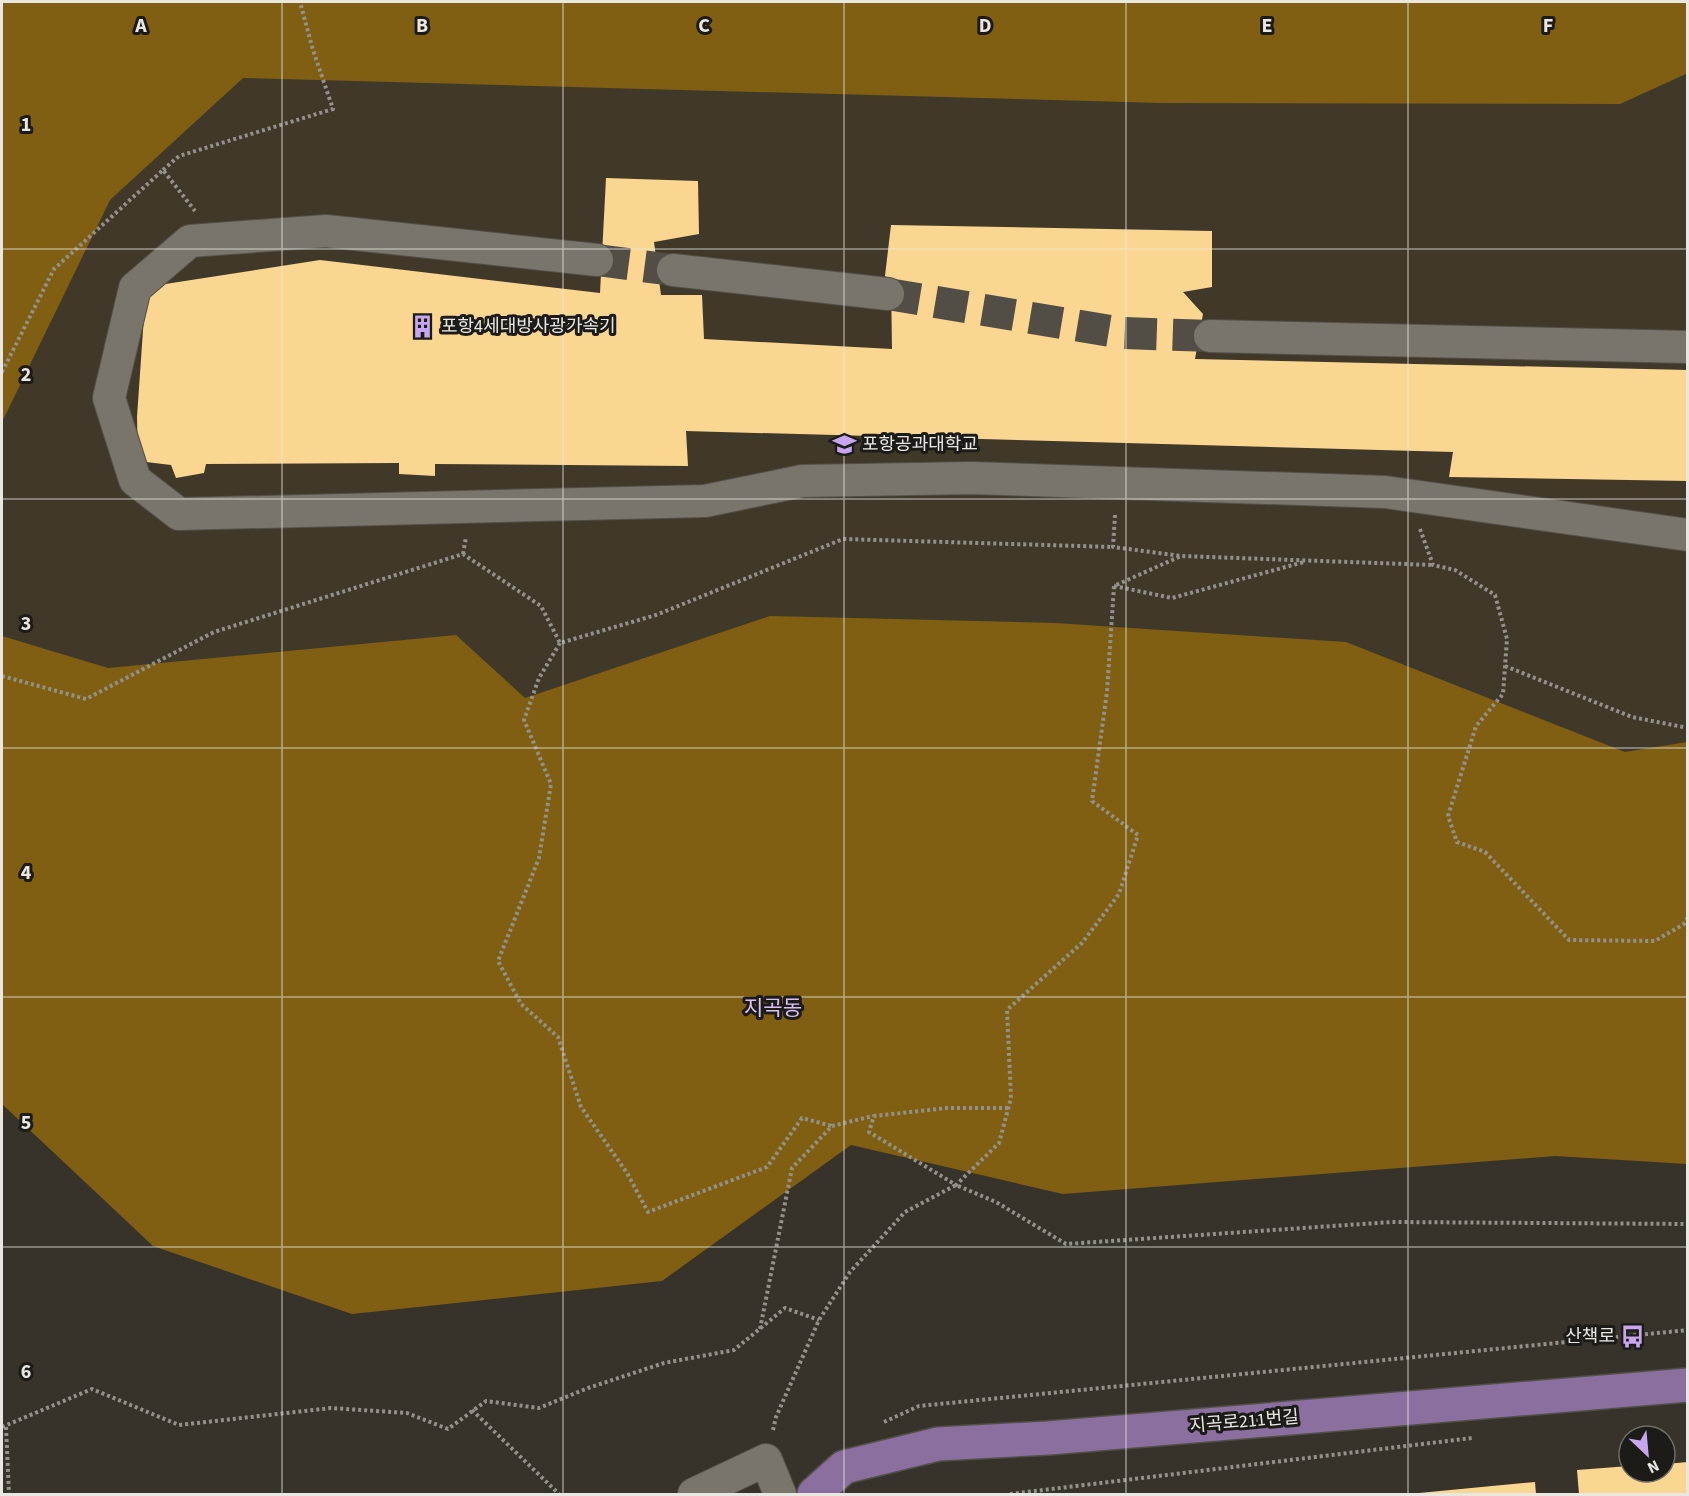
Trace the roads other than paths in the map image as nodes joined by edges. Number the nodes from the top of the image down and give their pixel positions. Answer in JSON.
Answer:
{"nodes":[{"id":1,"x":597,"y":260,"type":"tunnel mouth"},
{"id":2,"x":673,"y":270,"type":"tunnel mouth"},
{"id":3,"x":888,"y":294,"type":"tunnel mouth"},
{"id":4,"x":1210,"y":336,"type":"tunnel mouth"},
{"id":5,"x":1688,"y":347,"type":"edge"},
{"id":6,"x":1688,"y":535,"type":"edge"},
{"id":7,"x":1688,"y":1384,"type":"edge"},
{"id":8,"x":694,"y":1494,"type":"edge"},
{"id":9,"x":780,"y":1494,"type":"edge"},
{"id":10,"x":814,"y":1494,"type":"edge"}],
"edges":[{"from":1,"to":6,"type":"lane"},
{"from":2,"to":3,"type":"lane"},
{"from":4,"to":5,"type":"lane"},
{"from":7,"to":10,"type":"main road","name":"지곡로211번길"},
{"from":8,"to":9,"type":"lane"}]}
